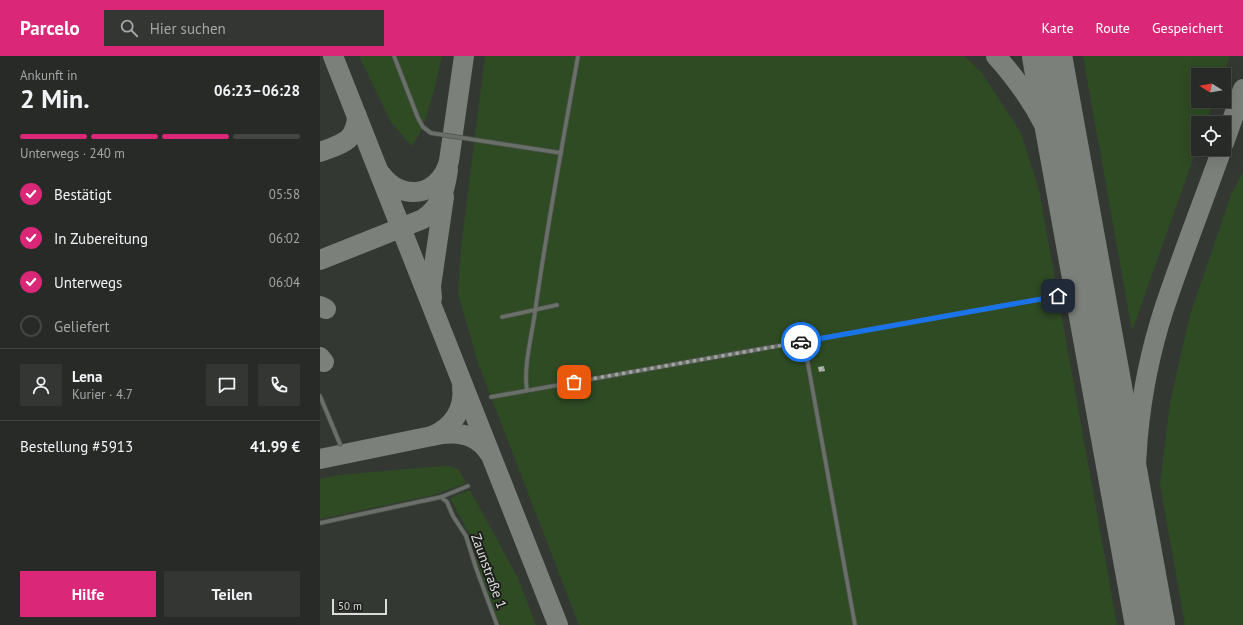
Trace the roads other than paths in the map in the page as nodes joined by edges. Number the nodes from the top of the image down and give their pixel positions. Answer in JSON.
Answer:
{"nodes":[{"id":1,"x":394,"y":56,"type":"edge"},
{"id":2,"x":578,"y":56,"type":"edge"},
{"id":3,"x":561,"y":153,"type":"junction"},
{"id":4,"x":1058,"y":296,"type":"dead end"},
{"id":5,"x":557,"y":305,"type":"dead end"},
{"id":6,"x":535,"y":310,"type":"junction"},
{"id":7,"x":502,"y":316,"type":"dead end"},
{"id":8,"x":804,"y":342,"type":"junction"},
{"id":9,"x":528,"y":390,"type":"junction"},
{"id":10,"x":320,"y":396,"type":"edge"},
{"id":11,"x":491,"y":397,"type":"dead end"},
{"id":12,"x":340,"y":444,"type":"dead end"},
{"id":13,"x":468,"y":486,"type":"dead end"},
{"id":14,"x":441,"y":497,"type":"junction"},
{"id":15,"x":320,"y":523,"type":"edge"},
{"id":16,"x":497,"y":625,"type":"edge"},
{"id":17,"x":855,"y":625,"type":"edge"}],
"edges":[{"from":1,"to":3,"type":"lane"},
{"from":2,"to":3,"type":"lane"},
{"from":3,"to":6,"type":"lane"},
{"from":4,"to":8,"type":"lane"},
{"from":5,"to":6,"type":"lane"},
{"from":6,"to":7,"type":"lane"},
{"from":6,"to":9,"type":"lane"},
{"from":8,"to":9,"type":"lane"},
{"from":8,"to":17,"type":"lane"},
{"from":9,"to":11,"type":"lane"},
{"from":10,"to":12,"type":"lane"},
{"from":13,"to":14,"type":"lane"},
{"from":14,"to":15,"type":"lane"},
{"from":14,"to":16,"type":"lane","name":"Zaunstraße 1"}]}
